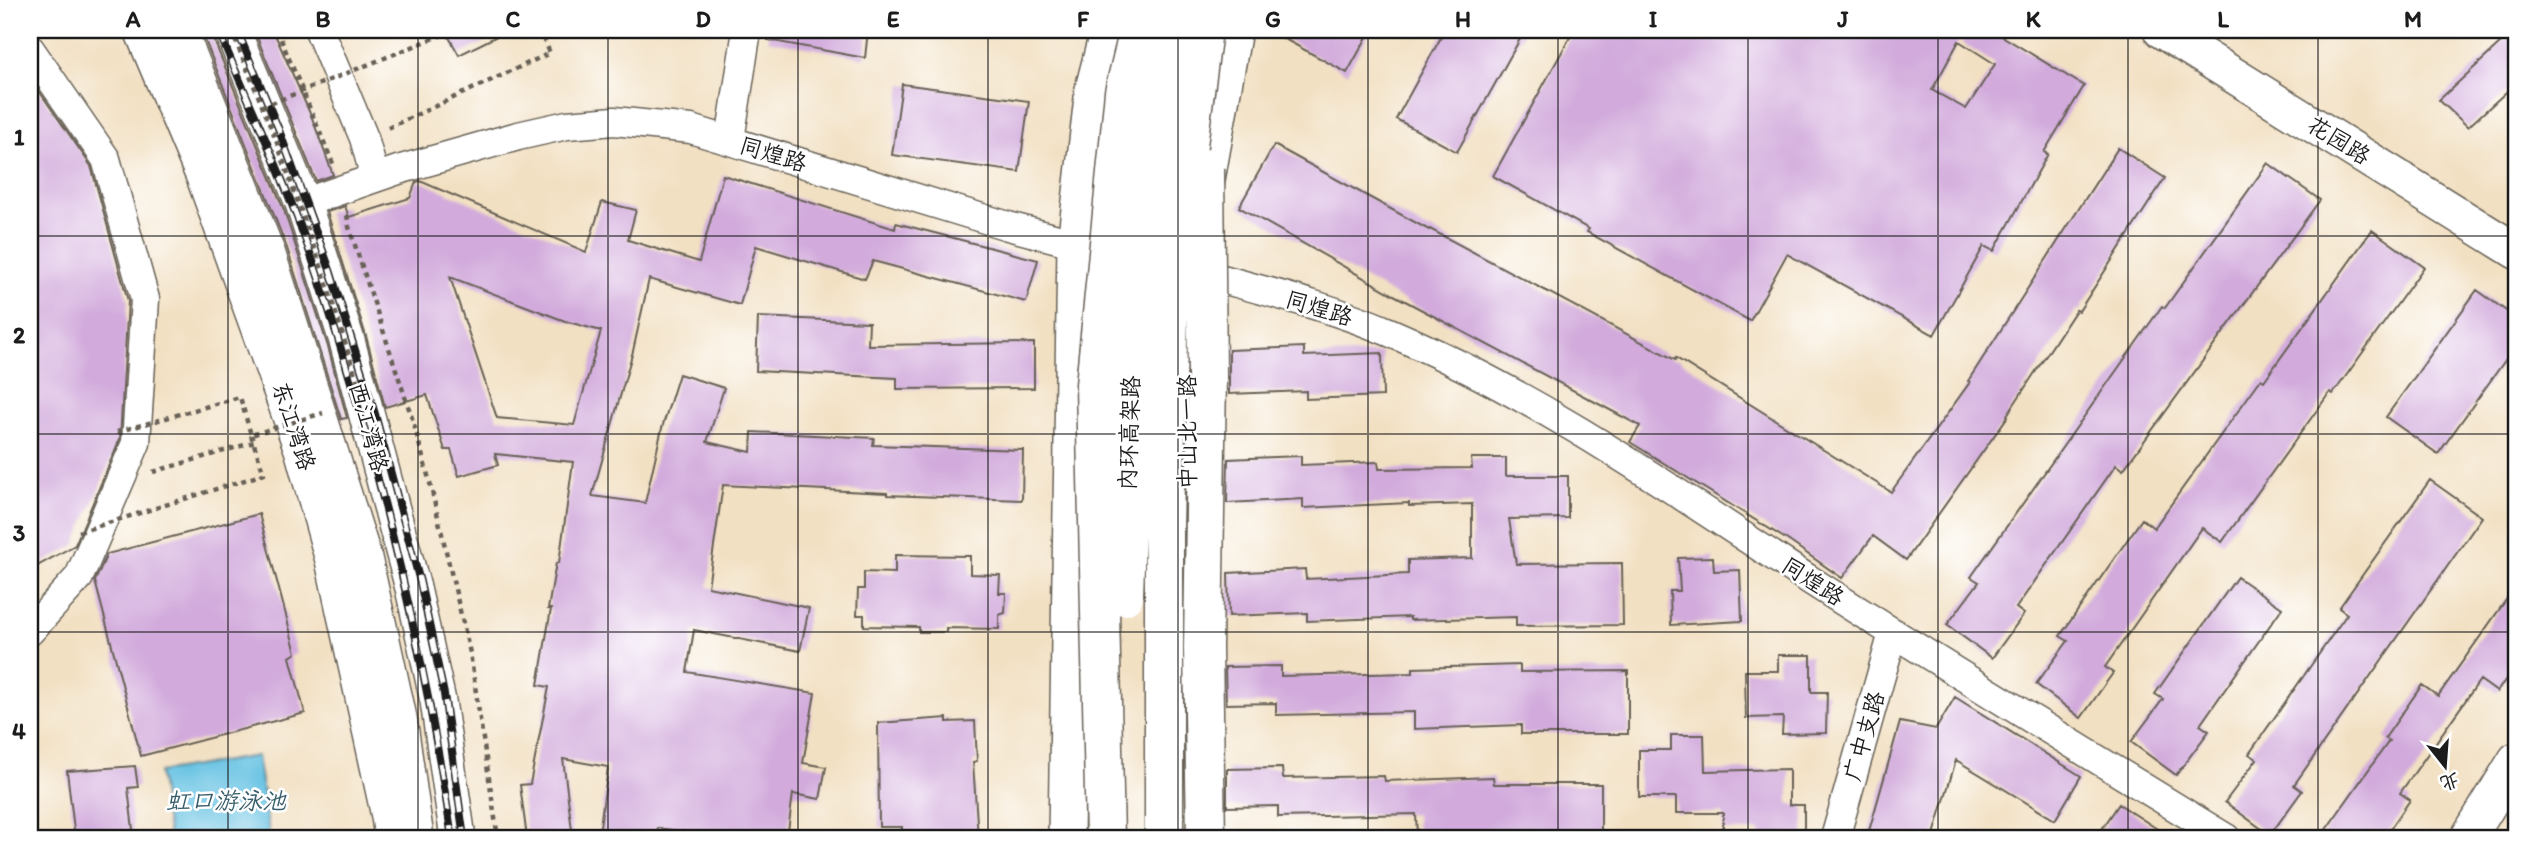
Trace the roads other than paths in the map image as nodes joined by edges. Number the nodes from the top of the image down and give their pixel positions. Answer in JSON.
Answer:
{"nodes":[{"id":1,"x":142,"y":30,"type":"edge"},
{"id":2,"x":179,"y":30,"type":"edge"},
{"id":3,"x":232,"y":30,"type":"edge"},
{"id":4,"x":318,"y":30,"type":"edge"},
{"id":5,"x":747,"y":30,"type":"edge"},
{"id":6,"x":1108,"y":30,"type":"edge"},
{"id":7,"x":1139,"y":30,"type":"edge"},
{"id":8,"x":1170,"y":30,"type":"edge"},
{"id":9,"x":1204,"y":30,"type":"edge"},
{"id":10,"x":1234,"y":30,"type":"edge"},
{"id":11,"x":2161,"y":30,"type":"edge"},
{"id":12,"x":30,"y":50,"type":"edge"},
{"id":13,"x":730,"y":140,"type":"junction"},
{"id":14,"x":387,"y":174,"type":"junction"},
{"id":15,"x":303,"y":203,"type":"junction"},
{"id":16,"x":1075,"y":244,"type":"junction"},
{"id":17,"x":2516,"y":251,"type":"edge"},
{"id":18,"x":1191,"y":271,"type":"junction"},
{"id":19,"x":30,"y":631,"type":"edge"},
{"id":20,"x":1894,"y":634,"type":"junction"},
{"id":21,"x":2516,"y":760,"type":"edge"},
{"id":22,"x":392,"y":838,"type":"edge"},
{"id":23,"x":416,"y":838,"type":"edge"},
{"id":24,"x":458,"y":838,"type":"edge"},
{"id":25,"x":1066,"y":838,"type":"edge"},
{"id":26,"x":1105,"y":838,"type":"edge"},
{"id":27,"x":1126,"y":838,"type":"edge"},
{"id":28,"x":1164,"y":838,"type":"edge"},
{"id":29,"x":1189,"y":838,"type":"edge"},
{"id":30,"x":1206,"y":838,"type":"edge"},
{"id":31,"x":1835,"y":838,"type":"edge"},
{"id":32,"x":2225,"y":838,"type":"edge"},
{"id":33,"x":2468,"y":838,"type":"edge"}],
"edges":[{"from":1,"to":22,"type":"main road","name":"东江湾路"},
{"from":2,"to":23,"type":"main road","name":"东江湾路"},
{"from":3,"to":15,"type":"main road","name":"西江湾路"},
{"from":4,"to":14,"type":"street"},
{"from":5,"to":13,"type":"street"},
{"from":6,"to":16,"type":"main road"},
{"from":7,"to":26,"type":"highway","bridge":true},
{"from":8,"to":27,"type":"highway","name":"内环高架路","bridge":true},
{"from":9,"to":28,"type":"highway","name":"内环高架路","bridge":true},
{"from":9,"to":30,"type":"highway","bridge":true},
{"from":10,"to":18,"type":"main road","name":"中山北一路"},
{"from":11,"to":17,"type":"main road","name":"花园路"},
{"from":12,"to":19,"type":"street"},
{"from":13,"to":14,"type":"street","name":"同煌路"},
{"from":13,"to":16,"type":"street","name":"同煌路"},
{"from":14,"to":15,"type":"street","name":"同煌路"},
{"from":15,"to":24,"type":"main road","name":"西江湾路"},
{"from":16,"to":18,"type":"street","name":"同煌路"},
{"from":16,"to":25,"type":"main road"},
{"from":18,"to":20,"type":"street","name":"同煌路"},
{"from":18,"to":29,"type":"main road","name":"中山北一路"},
{"from":20,"to":31,"type":"street","name":"广中支路"},
{"from":20,"to":32,"type":"street","name":"同煌路"},
{"from":21,"to":33,"type":"main road"}]}
